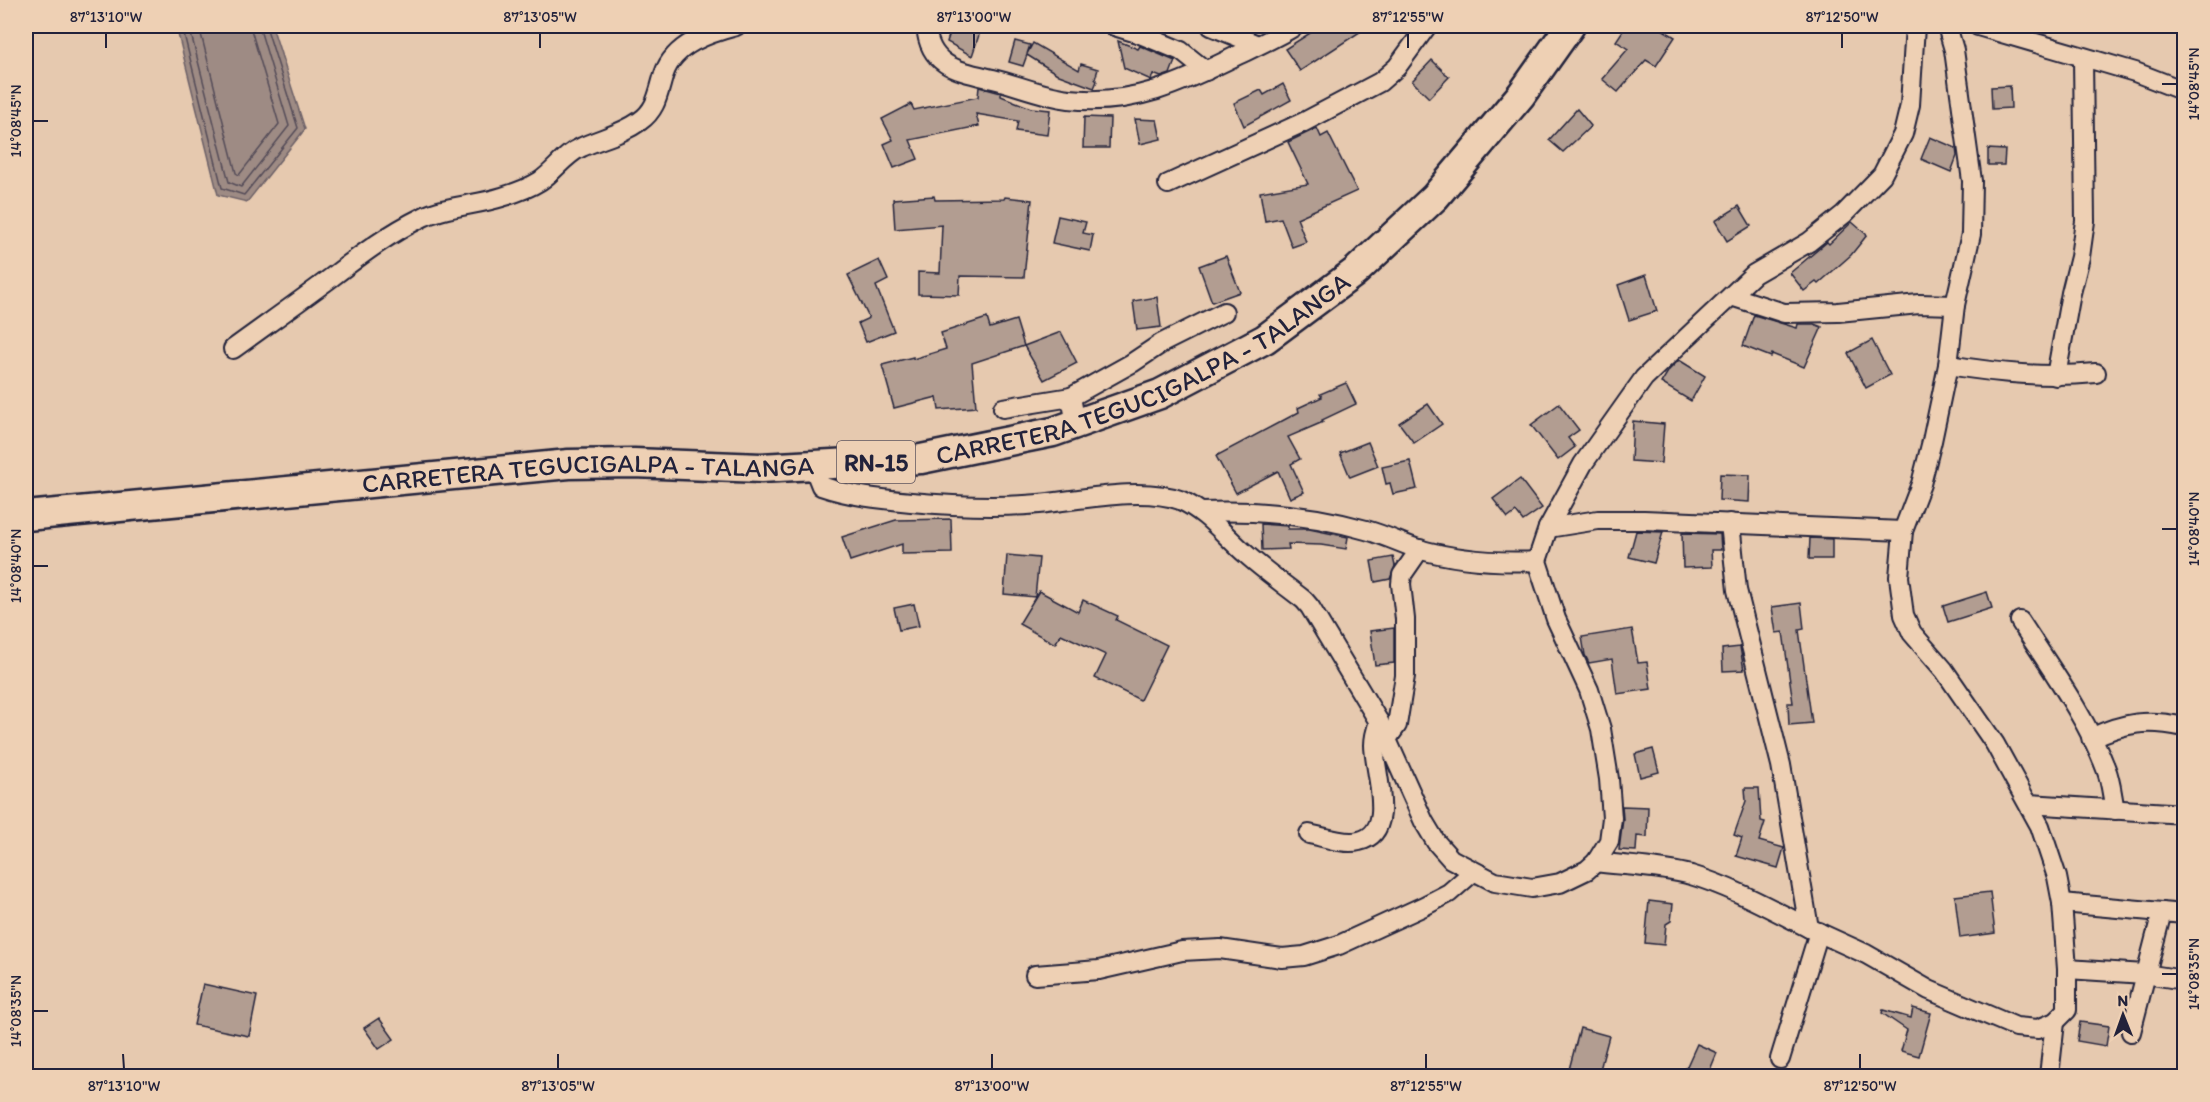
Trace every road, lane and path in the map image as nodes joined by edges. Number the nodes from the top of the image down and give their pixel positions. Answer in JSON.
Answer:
{"nodes":[{"id":1,"x":736,"y":26,"type":"edge"},
{"id":2,"x":926,"y":26,"type":"edge"},
{"id":3,"x":1114,"y":26,"type":"edge"},
{"id":4,"x":1211,"y":26,"type":"edge"},
{"id":5,"x":1295,"y":26,"type":"edge"},
{"id":6,"x":1427,"y":26,"type":"edge"},
{"id":7,"x":1570,"y":26,"type":"edge"},
{"id":8,"x":1915,"y":26,"type":"edge"},
{"id":9,"x":1947,"y":26,"type":"edge"},
{"id":10,"x":1978,"y":26,"type":"edge"},
{"id":11,"x":1258,"y":45,"type":"junction"},
{"id":12,"x":2083,"y":58,"type":"junction"},
{"id":13,"x":1206,"y":71,"type":"junction"},
{"id":14,"x":2184,"y":91,"type":"edge"},
{"id":15,"x":1168,"y":184,"type":"dead end"},
{"id":16,"x":1731,"y":296,"type":"junction"},
{"id":17,"x":1955,"y":305,"type":"junction"},
{"id":18,"x":1224,"y":312,"type":"dead end"},
{"id":19,"x":233,"y":349,"type":"dead end"},
{"id":20,"x":1948,"y":365,"type":"junction"},
{"id":21,"x":2096,"y":373,"type":"dead end"},
{"id":22,"x":2056,"y":376,"type":"junction"},
{"id":23,"x":1003,"y":408,"type":"dead end"},
{"id":24,"x":1073,"y":410,"type":"junction"},
{"id":25,"x":813,"y":466,"type":"junction"},
{"id":26,"x":1201,"y":512,"type":"junction"},
{"id":27,"x":26,"y":516,"type":"edge"},
{"id":28,"x":1730,"y":523,"type":"junction"},
{"id":29,"x":1548,"y":528,"type":"junction"},
{"id":30,"x":1903,"y":531,"type":"junction"},
{"id":31,"x":1420,"y":549,"type":"junction"},
{"id":32,"x":1537,"y":561,"type":"junction"},
{"id":33,"x":2020,"y":621,"type":"dead end"},
{"id":34,"x":2184,"y":727,"type":"edge"},
{"id":35,"x":1383,"y":731,"type":"junction"},
{"id":36,"x":2091,"y":738,"type":"junction"},
{"id":37,"x":2029,"y":804,"type":"junction"},
{"id":38,"x":2115,"y":810,"type":"junction"},
{"id":39,"x":2184,"y":814,"type":"edge"},
{"id":40,"x":1309,"y":834,"type":"dead end"},
{"id":41,"x":1596,"y":862,"type":"junction"},
{"id":42,"x":1473,"y":872,"type":"junction"},
{"id":43,"x":2062,"y":903,"type":"junction"},
{"id":44,"x":2162,"y":912,"type":"junction"},
{"id":45,"x":2184,"y":914,"type":"edge"},
{"id":46,"x":1814,"y":930,"type":"junction"},
{"id":47,"x":2067,"y":969,"type":"junction"},
{"id":48,"x":2145,"y":974,"type":"junction"},
{"id":49,"x":1035,"y":975,"type":"dead end"},
{"id":50,"x":2184,"y":980,"type":"edge"},
{"id":51,"x":2055,"y":1022,"type":"junction"},
{"id":52,"x":2131,"y":1032,"type":"dead end"},
{"id":53,"x":1780,"y":1059,"type":"dead end"},
{"id":54,"x":2049,"y":1077,"type":"edge"}],
"edges":[{"from":1,"to":19,"type":"street"},
{"from":2,"to":13,"type":"street"},
{"from":3,"to":13,"type":"street"},
{"from":4,"to":11,"type":"street"},
{"from":5,"to":11,"type":"street"},
{"from":6,"to":15,"type":"street"},
{"from":7,"to":24,"type":"main road","name":"CARRETERA TEGUCIGALPA - TALANGA","number":"RN-15"},
{"from":8,"to":16,"type":"street"},
{"from":9,"to":17,"type":"street"},
{"from":10,"to":12,"type":"street"},
{"from":11,"to":13,"type":"street"},
{"from":12,"to":14,"type":"street"},
{"from":12,"to":22,"type":"street"},
{"from":16,"to":17,"type":"street"},
{"from":16,"to":29,"type":"street"},
{"from":17,"to":20,"type":"street"},
{"from":18,"to":24,"type":"street"},
{"from":20,"to":22,"type":"street"},
{"from":20,"to":30,"type":"street"},
{"from":21,"to":22,"type":"street"},
{"from":23,"to":24,"type":"street"},
{"from":24,"to":25,"type":"main road","name":"CARRETERA TEGUCIGALPA - TALANGA","number":"RN-15"},
{"from":25,"to":26,"type":"street"},
{"from":25,"to":27,"type":"main road","name":"CARRETERA TEGUCIGALPA - TALANGA","number":"RN-15"},
{"from":26,"to":31,"type":"street"},
{"from":26,"to":35,"type":"street"},
{"from":28,"to":29,"type":"street"},
{"from":28,"to":30,"type":"street"},
{"from":28,"to":46,"type":"street"},
{"from":29,"to":32,"type":"street"},
{"from":30,"to":37,"type":"street"},
{"from":31,"to":32,"type":"street"},
{"from":31,"to":35,"type":"street"},
{"from":32,"to":41,"type":"street"},
{"from":33,"to":36,"type":"street"},
{"from":34,"to":36,"type":"street"},
{"from":35,"to":40,"type":"street"},
{"from":35,"to":42,"type":"street"},
{"from":36,"to":38,"type":"street"},
{"from":37,"to":38,"type":"street"},
{"from":37,"to":43,"type":"street"},
{"from":38,"to":39,"type":"street"},
{"from":41,"to":42,"type":"street"},
{"from":41,"to":46,"type":"street"},
{"from":42,"to":49,"type":"street"},
{"from":43,"to":44,"type":"street"},
{"from":43,"to":47,"type":"street"},
{"from":44,"to":45,"type":"street"},
{"from":44,"to":48,"type":"street"},
{"from":46,"to":51,"type":"street"},
{"from":46,"to":53,"type":"street"},
{"from":47,"to":48,"type":"street"},
{"from":47,"to":51,"type":"street"},
{"from":48,"to":50,"type":"street"},
{"from":48,"to":52,"type":"street"},
{"from":51,"to":54,"type":"street"}]}
